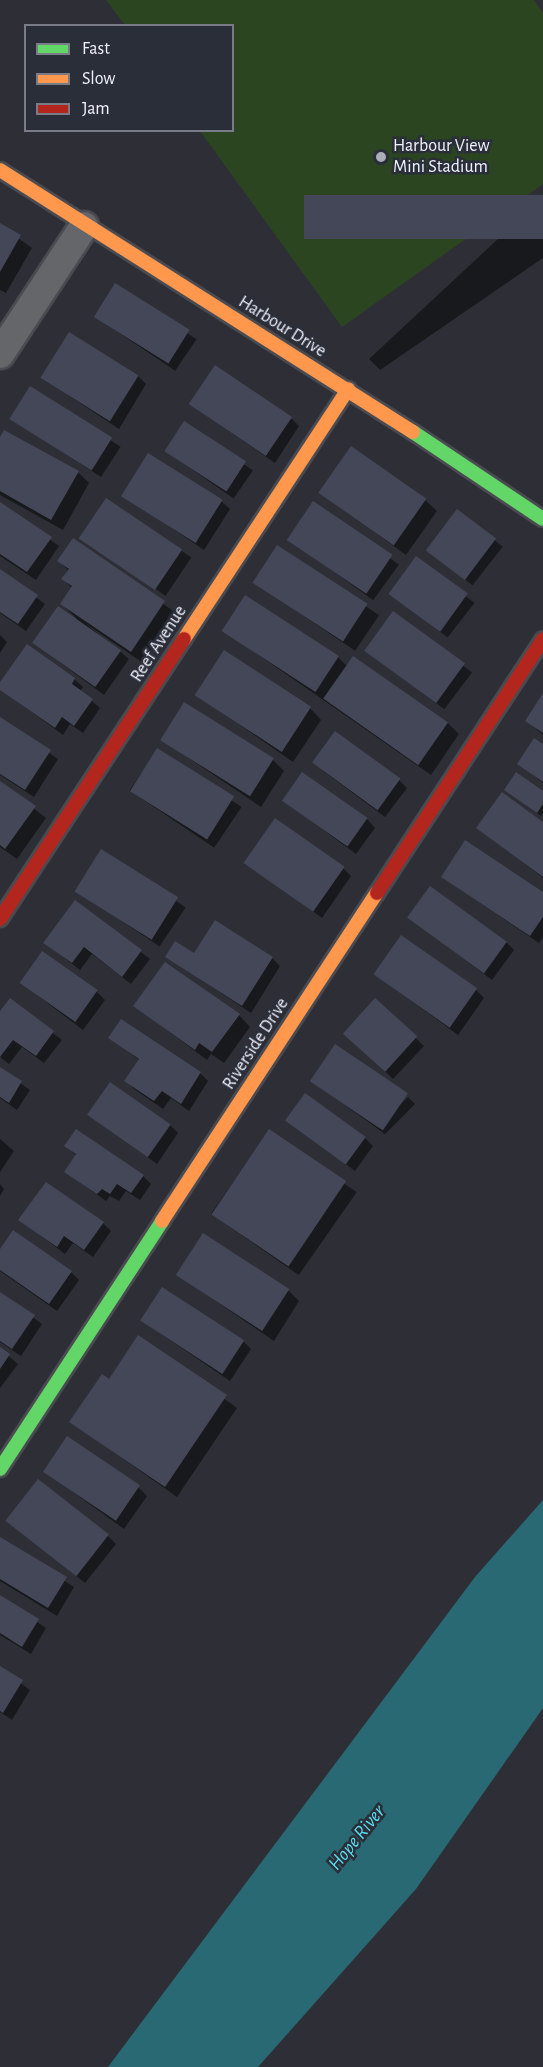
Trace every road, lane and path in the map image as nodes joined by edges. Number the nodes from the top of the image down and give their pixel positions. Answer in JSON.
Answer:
{"nodes":[{"id":1,"x":0,"y":170,"type":"edge"},
{"id":2,"x":84,"y":226,"type":"junction"},
{"id":3,"x":0,"y":354,"type":"edge"},
{"id":4,"x":348,"y":389,"type":"junction"},
{"id":5,"x":543,"y":519,"type":"edge"},
{"id":6,"x":543,"y":639,"type":"edge"},
{"id":7,"x":0,"y":919,"type":"edge"},
{"id":8,"x":0,"y":1469,"type":"edge"}],
"edges":[{"from":1,"to":2,"type":"street","name":"Harbour Drive"},
{"from":2,"to":3,"type":"street"},
{"from":2,"to":4,"type":"street","name":"Harbour Drive"},
{"from":4,"to":5,"type":"street","name":"Harbour Drive"},
{"from":4,"to":7,"type":"street","name":"Reef Avenue"},
{"from":6,"to":8,"type":"street","name":"Riverside Drive"}]}
